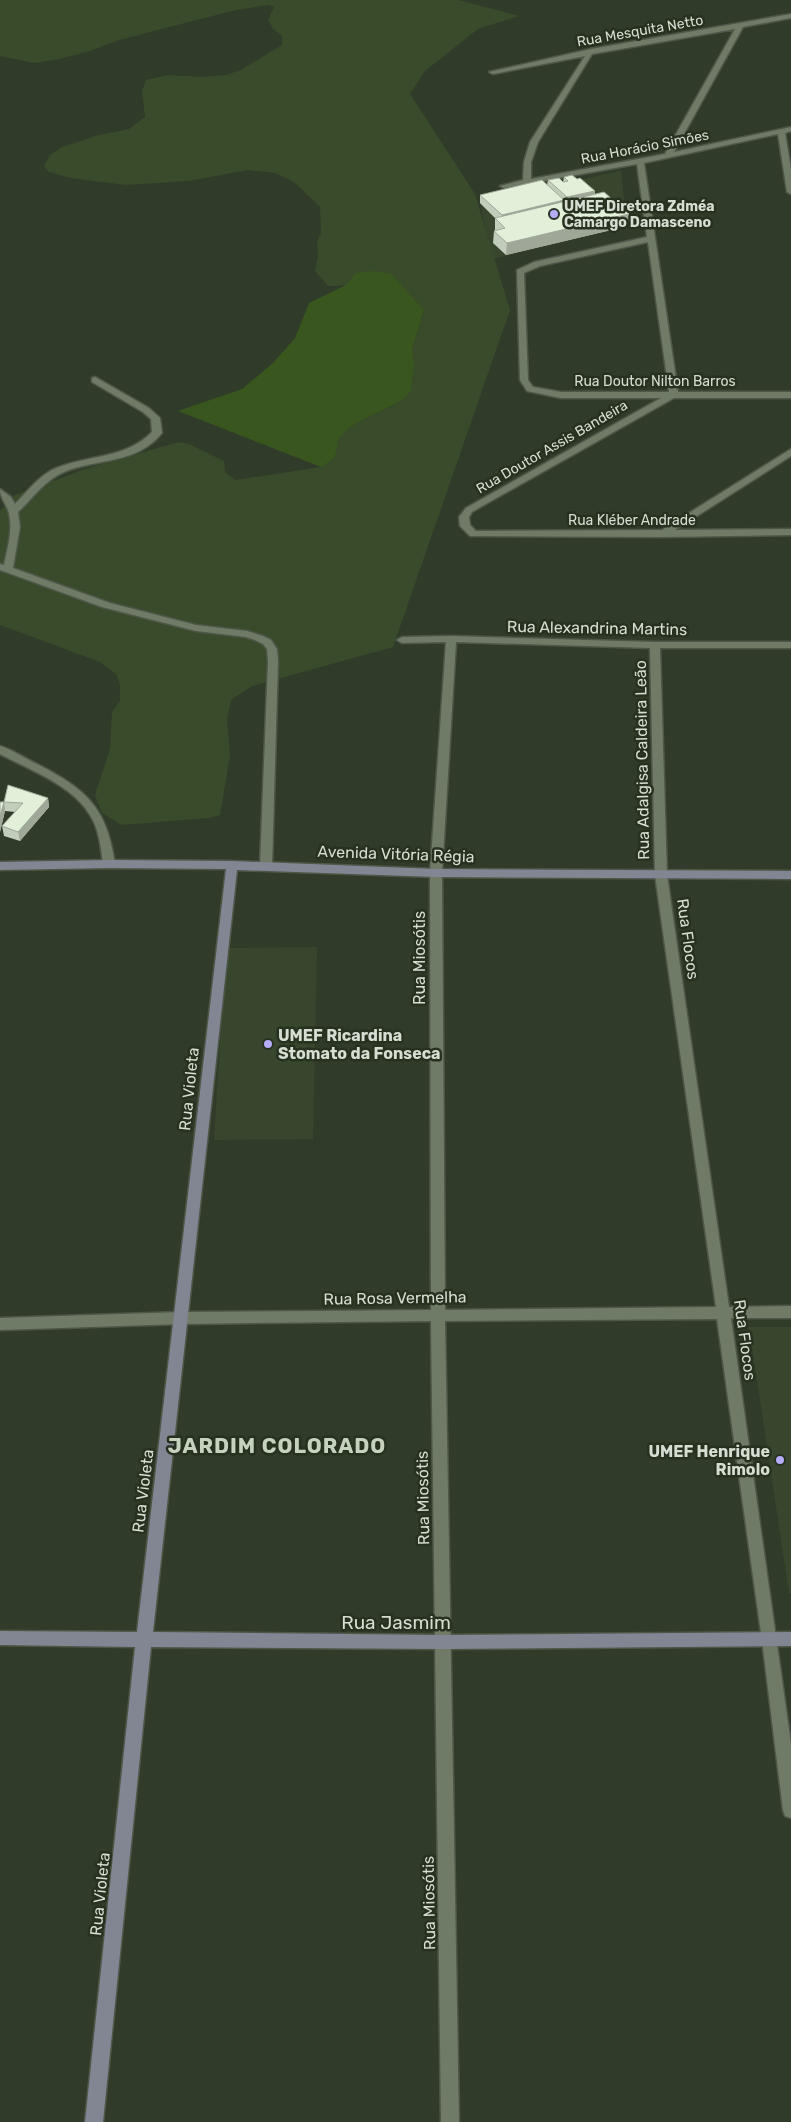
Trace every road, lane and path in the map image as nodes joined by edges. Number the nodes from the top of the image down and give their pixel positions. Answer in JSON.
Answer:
{"nodes":[{"id":1,"x":791,"y":16,"type":"edge"},
{"id":2,"x":740,"y":26,"type":"junction"},
{"id":3,"x":591,"y":51,"type":"junction"},
{"id":4,"x":493,"y":72,"type":"dead end"},
{"id":5,"x":791,"y":129,"type":"edge"},
{"id":6,"x":781,"y":132,"type":"junction"},
{"id":7,"x":668,"y":156,"type":"junction"},
{"id":8,"x":640,"y":161,"type":"junction"},
{"id":9,"x":527,"y":182,"type":"junction"},
{"id":10,"x":504,"y":186,"type":"dead end"},
{"id":11,"x":791,"y":192,"type":"edge"},
{"id":12,"x":651,"y":239,"type":"junction"},
{"id":13,"x":95,"y":380,"type":"dead end"},
{"id":14,"x":674,"y":394,"type":"junction"},
{"id":15,"x":791,"y":395,"type":"edge"},
{"id":16,"x":791,"y":452,"type":"edge"},
{"id":17,"x":0,"y":492,"type":"edge"},
{"id":18,"x":15,"y":510,"type":"junction"},
{"id":19,"x":791,"y":532,"type":"edge"},
{"id":20,"x":473,"y":534,"type":"joint"},
{"id":21,"x":662,"y":534,"type":"junction"},
{"id":22,"x":4,"y":568,"type":"edge"},
{"id":23,"x":451,"y":639,"type":"junction"},
{"id":24,"x":402,"y":640,"type":"dead end"},
{"id":25,"x":655,"y":645,"type":"junction"},
{"id":26,"x":791,"y":645,"type":"edge"},
{"id":27,"x":0,"y":750,"type":"edge"},
{"id":28,"x":109,"y":864,"type":"junction"},
{"id":29,"x":232,"y":865,"type":"junction"},
{"id":30,"x":0,"y":866,"type":"edge"},
{"id":31,"x":266,"y":866,"type":"junction"},
{"id":32,"x":436,"y":873,"type":"junction"},
{"id":33,"x":661,"y":875,"type":"junction"},
{"id":34,"x":791,"y":875,"type":"edge"},
{"id":35,"x":724,"y":1312,"type":"junction"},
{"id":36,"x":791,"y":1312,"type":"edge"},
{"id":37,"x":438,"y":1315,"type":"junction"},
{"id":38,"x":181,"y":1318,"type":"junction"},
{"id":39,"x":0,"y":1324,"type":"edge"},
{"id":40,"x":0,"y":1638,"type":"edge"},
{"id":41,"x":791,"y":1639,"type":"edge"},
{"id":42,"x":144,"y":1640,"type":"junction"},
{"id":43,"x":770,"y":1640,"type":"junction"},
{"id":44,"x":443,"y":1642,"type":"junction"},
{"id":45,"x":791,"y":1810,"type":"edge"},
{"id":46,"x":94,"y":2122,"type":"edge"},
{"id":47,"x":450,"y":2122,"type":"edge"}],
"edges":[{"from":1,"to":2,"type":"street","name":"Rua Mesquita Netto"},
{"from":2,"to":3,"type":"street","name":"Rua Mesquita Netto"},
{"from":2,"to":7,"type":"street"},
{"from":3,"to":4,"type":"street","name":"Rua Mesquita Netto"},
{"from":3,"to":9,"type":"street"},
{"from":5,"to":6,"type":"street","name":"Rua Horácio Simões"},
{"from":6,"to":7,"type":"street","name":"Rua Horácio Simões"},
{"from":6,"to":11,"type":"street"},
{"from":7,"to":8,"type":"street","name":"Rua Horácio Simões"},
{"from":8,"to":9,"type":"street","name":"Rua Horácio Simões"},
{"from":8,"to":12,"type":"street"},
{"from":9,"to":10,"type":"street","name":"Rua Horácio Simões"},
{"from":12,"to":14,"type":"street"},
{"from":12,"to":14,"type":"street","name":"Rua Doutor Nilton Barros"},
{"from":13,"to":18,"type":"street"},
{"from":14,"to":15,"type":"street","name":"Rua Doutor Nilton Barros"},
{"from":14,"to":20,"type":"street","name":"Rua Doutor Assis Bandeira"},
{"from":16,"to":21,"type":"street"},
{"from":17,"to":18,"type":"street"},
{"from":18,"to":22,"type":"street"},
{"from":19,"to":21,"type":"street","name":"Rua Kléber Andrade"},
{"from":20,"to":21,"type":"street","name":"Rua Kléber Andrade"},
{"from":22,"to":31,"type":"street"},
{"from":23,"to":24,"type":"street","name":"Rua Alexandrina Martins"},
{"from":23,"to":25,"type":"street","name":"Rua Alexandrina Martins"},
{"from":23,"to":32,"type":"street","name":"Rua Miosótis"},
{"from":25,"to":26,"type":"street","name":"Rua Alexandrina Martins"},
{"from":25,"to":33,"type":"street","name":"Rua Adalgisa Caldeira Leão"},
{"from":27,"to":28,"type":"street"},
{"from":28,"to":29,"type":"street","name":"Avenida Vitória Régia"},
{"from":28,"to":30,"type":"street","name":"Avenida Vitória Régia"},
{"from":29,"to":31,"type":"street","name":"Avenida Vitória Régia"},
{"from":29,"to":38,"type":"street","name":"Rua Violeta"},
{"from":31,"to":32,"type":"street","name":"Avenida Vitória Régia"},
{"from":32,"to":33,"type":"street","name":"Avenida Vitória Régia"},
{"from":32,"to":37,"type":"street","name":"Rua Miosótis"},
{"from":33,"to":34,"type":"street","name":"Avenida Vitória Régia"},
{"from":33,"to":35,"type":"street","name":"Rua Flocos"},
{"from":35,"to":36,"type":"street","name":"Rua Rosa Vermelha"},
{"from":35,"to":37,"type":"street","name":"Rua Rosa Vermelha"},
{"from":35,"to":43,"type":"street","name":"Rua Flocos"},
{"from":37,"to":38,"type":"street","name":"Rua Rosa Vermelha"},
{"from":37,"to":44,"type":"street","name":"Rua Miosótis"},
{"from":38,"to":39,"type":"street","name":"Rua Rosa Vermelha"},
{"from":38,"to":42,"type":"street","name":"Rua Violeta"},
{"from":40,"to":42,"type":"street","name":"Rua Jasmim"},
{"from":41,"to":43,"type":"street","name":"Rua Jasmim"},
{"from":42,"to":44,"type":"street","name":"Rua Jasmim"},
{"from":42,"to":46,"type":"street","name":"Rua Violeta"},
{"from":43,"to":44,"type":"street","name":"Rua Jasmim"},
{"from":43,"to":45,"type":"street","name":"Rua Flocos"},
{"from":44,"to":47,"type":"street","name":"Rua Miosótis"}]}
